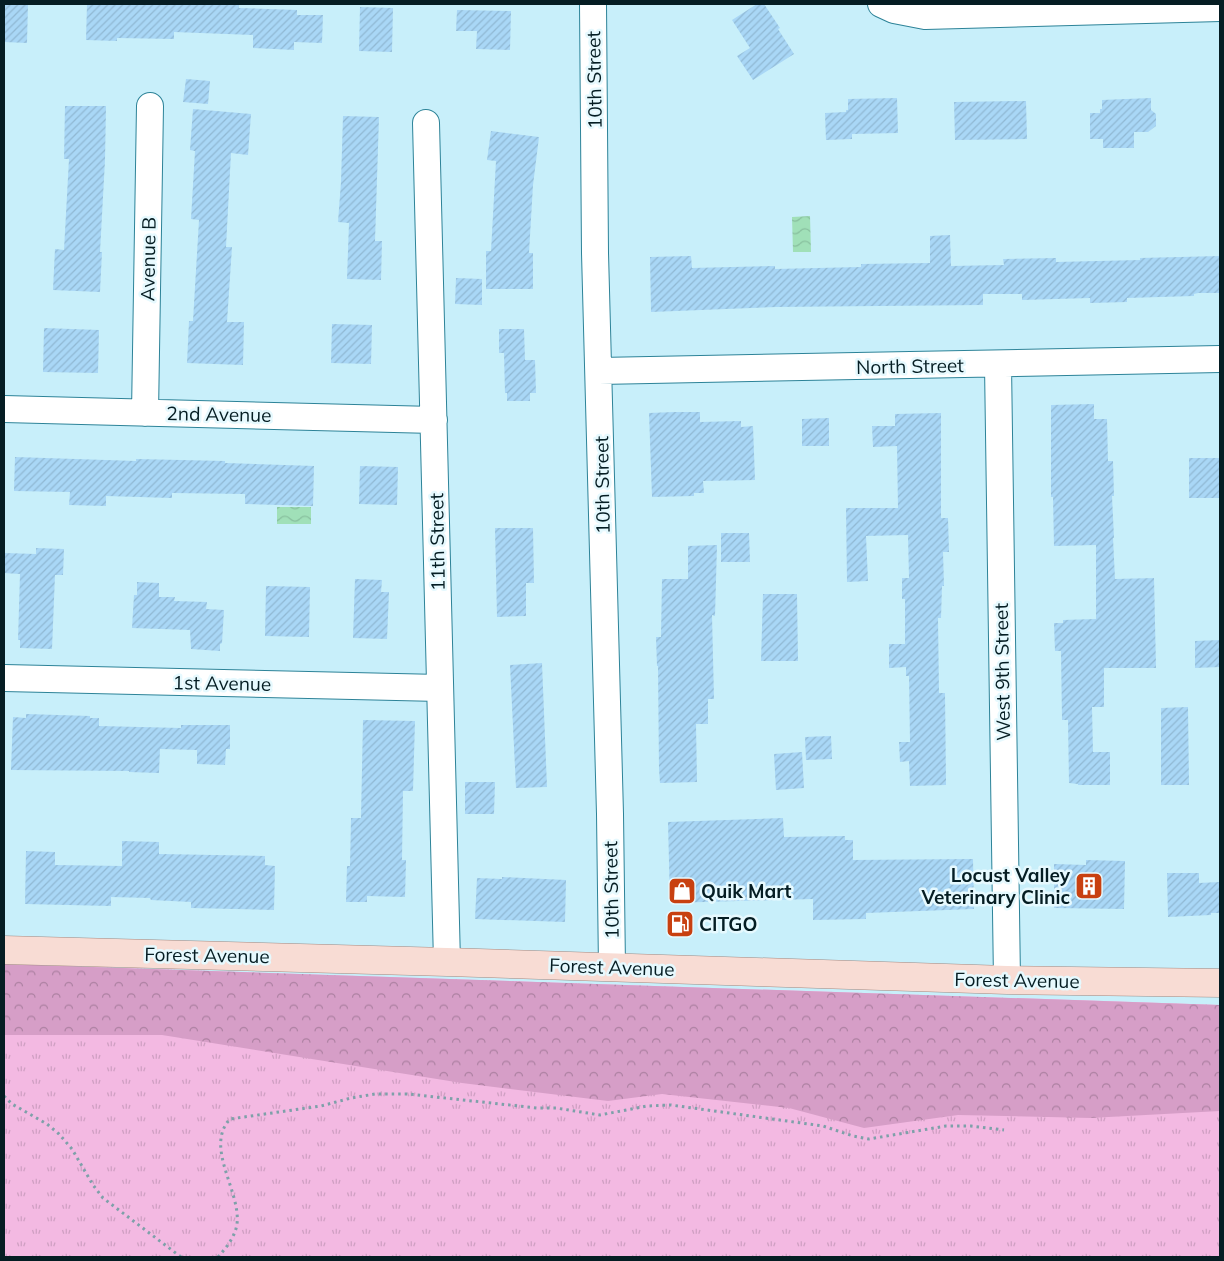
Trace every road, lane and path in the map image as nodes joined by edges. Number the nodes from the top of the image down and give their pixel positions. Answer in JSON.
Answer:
{"nodes":[{"id":1,"x":593,"y":4,"type":"edge"},
{"id":2,"x":881,"y":4,"type":"edge"},
{"id":3,"x":1220,"y":8,"type":"edge"},
{"id":4,"x":150,"y":106,"type":"dead end"},
{"id":5,"x":426,"y":123,"type":"dead end"},
{"id":6,"x":1220,"y":359,"type":"edge"},
{"id":7,"x":998,"y":365,"type":"junction"},
{"id":8,"x":599,"y":371,"type":"junction"},
{"id":9,"x":4,"y":409,"type":"edge"},
{"id":10,"x":145,"y":413,"type":"junction"},
{"id":11,"x":434,"y":420,"type":"junction"},
{"id":12,"x":4,"y":678,"type":"edge"},
{"id":13,"x":440,"y":688,"type":"junction"},
{"id":14,"x":4,"y":950,"type":"edge"},
{"id":15,"x":447,"y":962,"type":"junction"},
{"id":16,"x":612,"y":967,"type":"junction"},
{"id":17,"x":1007,"y":980,"type":"junction"},
{"id":18,"x":1220,"y":984,"type":"edge"},
{"id":19,"x":4,"y":1096,"type":"edge"},
{"id":20,"x":1004,"y":1130,"type":"dead end"},
{"id":21,"x":180,"y":1257,"type":"edge"},
{"id":22,"x":218,"y":1257,"type":"edge"}],
"edges":[{"from":1,"to":8,"type":"street","name":"10th Street"},
{"from":2,"to":3,"type":"street"},
{"from":4,"to":10,"type":"street","name":"Avenue B"},
{"from":5,"to":11,"type":"street","name":"11th Street"},
{"from":6,"to":7,"type":"street","name":"North Street"},
{"from":7,"to":8,"type":"street","name":"North Street"},
{"from":7,"to":17,"type":"street","name":"West 9th Street"},
{"from":8,"to":16,"type":"street","name":"10th Street"},
{"from":9,"to":10,"type":"street","name":"2nd Avenue"},
{"from":10,"to":11,"type":"street","name":"2nd Avenue"},
{"from":11,"to":13,"type":"street","name":"11th Street"},
{"from":12,"to":13,"type":"street","name":"1st Avenue"},
{"from":13,"to":15,"type":"street","name":"11th Street"},
{"from":14,"to":15,"type":"main road","name":"Forest Avenue"},
{"from":15,"to":16,"type":"main road","name":"Forest Avenue"},
{"from":16,"to":17,"type":"main road","name":"Forest Avenue"},
{"from":17,"to":18,"type":"main road","name":"Forest Avenue"},
{"from":19,"to":21,"type":"path"},
{"from":20,"to":22,"type":"path"}]}
